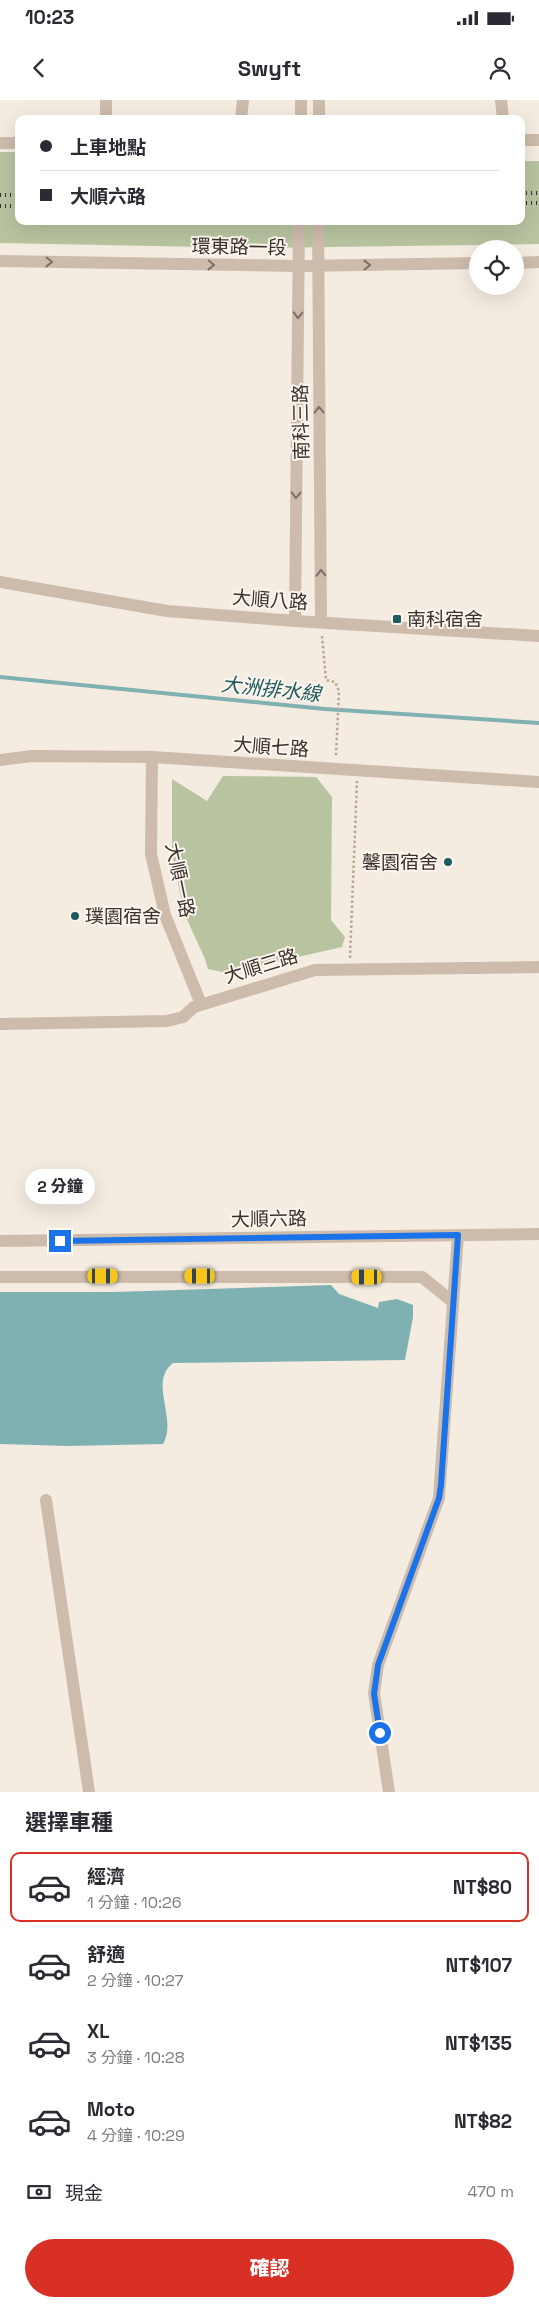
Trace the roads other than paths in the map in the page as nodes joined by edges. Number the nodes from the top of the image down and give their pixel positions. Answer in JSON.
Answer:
{"nodes":[{"id":1,"x":106,"y":100,"type":"edge"},
{"id":2,"x":244,"y":100,"type":"edge"},
{"id":3,"x":301,"y":100,"type":"edge"},
{"id":4,"x":319,"y":100,"type":"edge"},
{"id":5,"x":501,"y":100,"type":"edge"},
{"id":6,"x":106,"y":115,"type":"edge"},
{"id":7,"x":242,"y":115,"type":"edge"},
{"id":8,"x":301,"y":115,"type":"edge"},
{"id":9,"x":319,"y":115,"type":"edge"},
{"id":10,"x":503,"y":115,"type":"edge"},
{"id":11,"x":525,"y":140,"type":"edge"},
{"id":12,"x":539,"y":140,"type":"edge"},
{"id":13,"x":0,"y":143,"type":"edge"},
{"id":14,"x":15,"y":143,"type":"edge"},
{"id":15,"x":299,"y":225,"type":"edge"},
{"id":16,"x":318,"y":225,"type":"edge"},
{"id":17,"x":0,"y":261,"type":"edge"},
{"id":18,"x":524,"y":262,"type":"edge"},
{"id":19,"x":539,"y":262,"type":"edge"},
{"id":20,"x":469,"y":263,"type":"edge"},
{"id":21,"x":299,"y":266,"type":"junction"},
{"id":22,"x":318,"y":266,"type":"junction"},
{"id":23,"x":0,"y":582,"type":"edge"},
{"id":24,"x":295,"y":621,"type":"junction"},
{"id":25,"x":321,"y":622,"type":"junction"},
{"id":26,"x":539,"y":636,"type":"edge"},
{"id":27,"x":152,"y":757,"type":"junction"},
{"id":28,"x":0,"y":760,"type":"edge"},
{"id":29,"x":539,"y":782,"type":"edge"},
{"id":30,"x":539,"y":967,"type":"edge"},
{"id":31,"x":201,"y":1004,"type":"junction"},
{"id":32,"x":0,"y":1024,"type":"edge"},
{"id":33,"x":539,"y":1234,"type":"edge"},
{"id":34,"x":458,"y":1235,"type":"junction"},
{"id":35,"x":0,"y":1241,"type":"edge"},
{"id":36,"x":0,"y":1277,"type":"edge"},
{"id":37,"x":453,"y":1302,"type":"junction"},
{"id":38,"x":46,"y":1500,"type":"dead end"},
{"id":39,"x":89,"y":1792,"type":"edge"},
{"id":40,"x":388,"y":1792,"type":"edge"}],
"edges":[{"from":1,"to":6,"type":"street"},
{"from":2,"to":7,"type":"street"},
{"from":3,"to":8,"type":"street"},
{"from":4,"to":9,"type":"street"},
{"from":5,"to":10,"type":"street"},
{"from":11,"to":12,"type":"street"},
{"from":13,"to":14,"type":"street"},
{"from":15,"to":21,"type":"street","name":"南科三路"},
{"from":16,"to":22,"type":"street","name":"南科三路"},
{"from":17,"to":21,"type":"street","name":"環東路一段","one_way":true},
{"from":18,"to":19,"type":"street"},
{"from":22,"to":20,"type":"street","name":"環東路一段","one_way":true},
{"from":21,"to":22,"type":"street","name":"環東路一段"},
{"from":21,"to":24,"type":"street","name":"南科三路","one_way":true},
{"from":25,"to":22,"type":"street","name":"南科三路","one_way":true},
{"from":23,"to":24,"type":"street","name":"大順八路"},
{"from":24,"to":25,"type":"street","name":"大順八路"},
{"from":25,"to":26,"type":"street","name":"大順八路"},
{"from":27,"to":28,"type":"street","name":"大順七路"},
{"from":27,"to":29,"type":"street","name":"大順七路"},
{"from":27,"to":31,"type":"street","name":"大順一路"},
{"from":30,"to":31,"type":"street","name":"大順三路"},
{"from":31,"to":32,"type":"street","name":"大順三路"},
{"from":33,"to":34,"type":"street","name":"大順六路"},
{"from":34,"to":35,"type":"street","name":"大順六路"},
{"from":34,"to":37,"type":"street"},
{"from":36,"to":37,"type":"street"},
{"from":37,"to":40,"type":"street"},
{"from":38,"to":39,"type":"street"}]}
